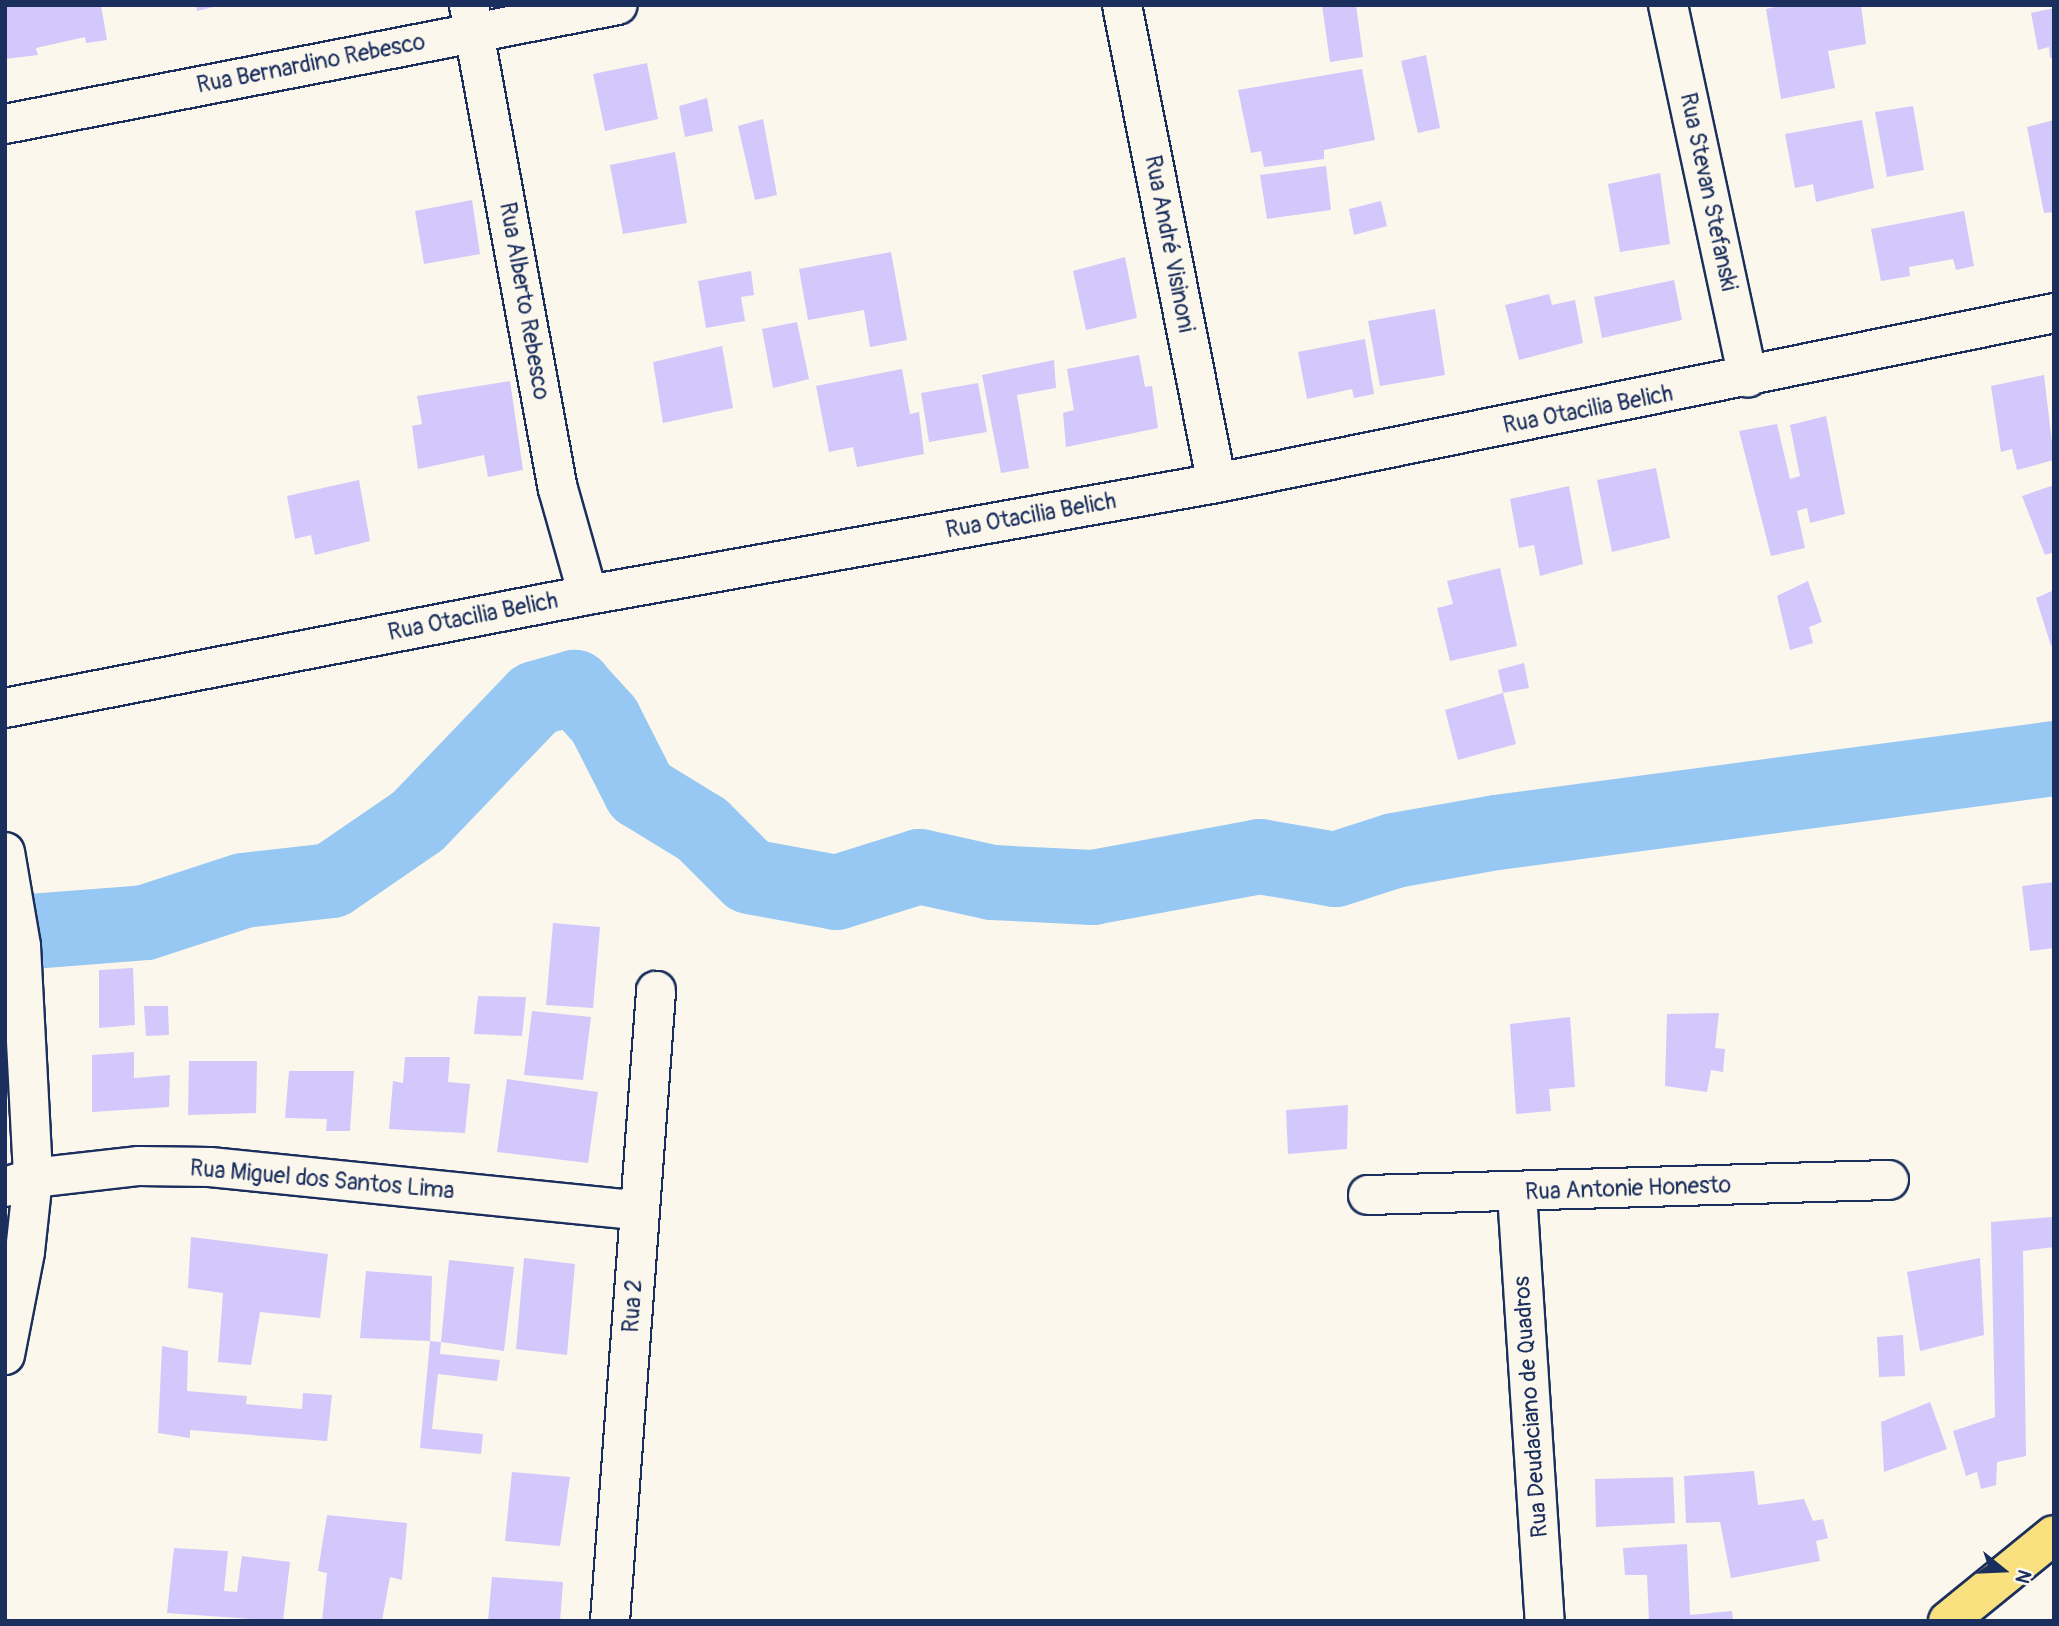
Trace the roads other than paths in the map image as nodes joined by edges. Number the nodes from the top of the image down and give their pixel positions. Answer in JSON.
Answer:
{"nodes":[{"id":1,"x":618,"y":5,"type":"edge"},
{"id":2,"x":1122,"y":5,"type":"edge"},
{"id":3,"x":1668,"y":5,"type":"edge"},
{"id":4,"x":472,"y":18,"type":"edge"},
{"id":5,"x":5,"y":124,"type":"edge"},
{"id":6,"x":2052,"y":320,"type":"edge"},
{"id":7,"x":1748,"y":378,"type":"junction"},
{"id":8,"x":1217,"y":483,"type":"junction"},
{"id":9,"x":588,"y":595,"type":"junction"},
{"id":10,"x":5,"y":708,"type":"edge"},
{"id":11,"x":5,"y":852,"type":"edge"},
{"id":12,"x":656,"y":990,"type":"dead end"},
{"id":13,"x":1889,"y":1180,"type":"dead end"},
{"id":14,"x":19,"y":1182,"type":"edge"},
{"id":15,"x":1517,"y":1193,"type":"junction"},
{"id":16,"x":1368,"y":1195,"type":"dead end"},
{"id":17,"x":640,"y":1211,"type":"junction"},
{"id":18,"x":5,"y":1355,"type":"edge"},
{"id":19,"x":2047,"y":1551,"type":"edge"},
{"id":20,"x":610,"y":1621,"type":"edge"},
{"id":21,"x":1545,"y":1621,"type":"edge"},
{"id":22,"x":1948,"y":1621,"type":"edge"}],
"edges":[{"from":1,"to":4,"type":"street","name":"Rua Bernardino Rebesco"},
{"from":2,"to":8,"type":"street","name":"Rua André Visinoni"},
{"from":3,"to":7,"type":"street","name":"Rua Stevan Stefanski"},
{"from":4,"to":5,"type":"street","name":"Rua Bernardino Rebesco"},
{"from":4,"to":9,"type":"street","name":"Rua Alberto Rebesco"},
{"from":6,"to":7,"type":"street","name":"Rua Otacilia Belich"},
{"from":7,"to":8,"type":"street","name":"Rua Otacilia Belich"},
{"from":8,"to":9,"type":"street","name":"Rua Otacilia Belich"},
{"from":9,"to":10,"type":"street","name":"Rua Otacilia Belich"},
{"from":11,"to":14,"type":"street"},
{"from":12,"to":17,"type":"street","name":"Rua 2"},
{"from":13,"to":15,"type":"street","name":"Rua Antonie Honesto"},
{"from":14,"to":17,"type":"street","name":"Rua Miguel dos Santos Lima"},
{"from":14,"to":18,"type":"street"},
{"from":15,"to":16,"type":"street","name":"Rua Antonie Honesto"},
{"from":15,"to":21,"type":"street","name":"Rua Deudaciano de Quadros"},
{"from":17,"to":20,"type":"street","name":"Rua 2"},
{"from":19,"to":22,"type":"main road"}]}
